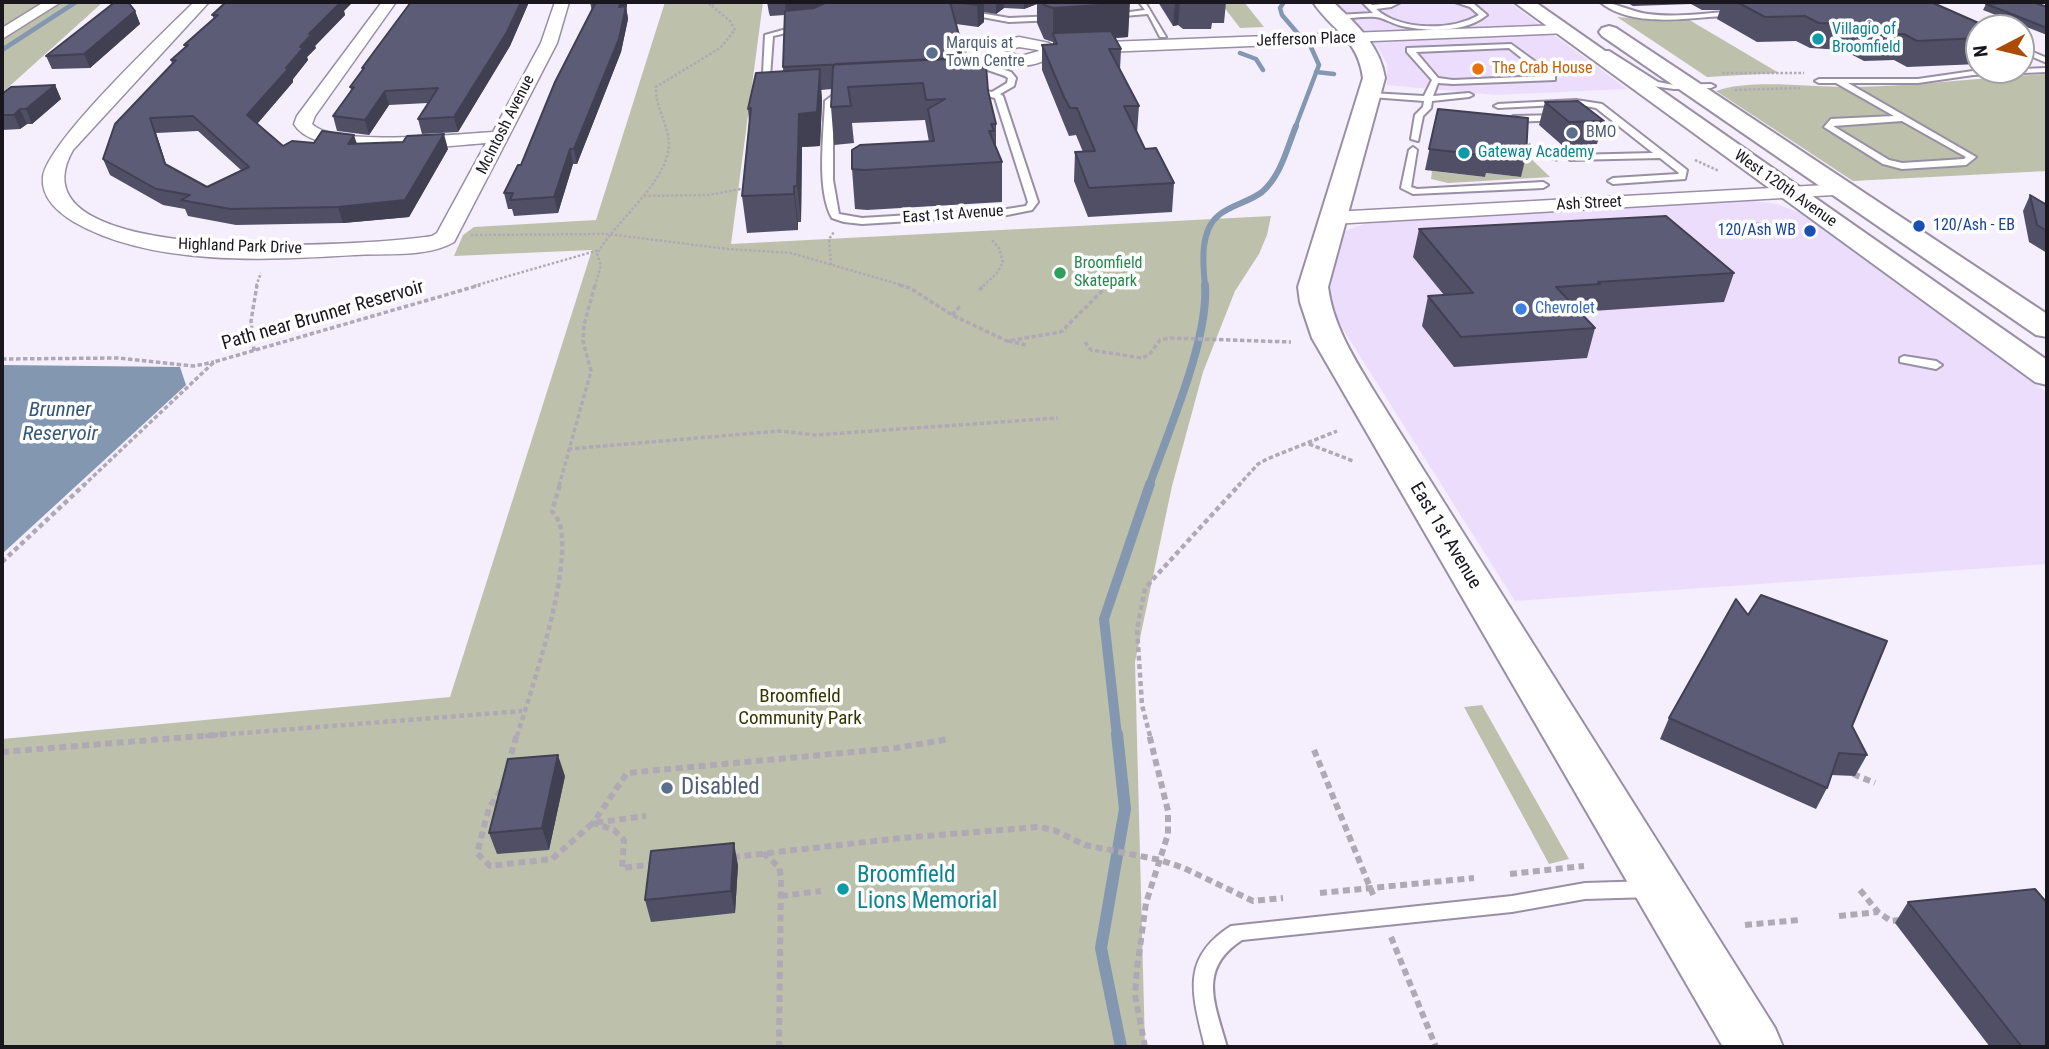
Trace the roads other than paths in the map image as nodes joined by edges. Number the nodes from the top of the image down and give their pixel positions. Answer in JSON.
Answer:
{"nodes":[{"id":1,"x":54,"y":2,"type":"edge"},
{"id":2,"x":202,"y":2,"type":"edge"},
{"id":3,"x":389,"y":2,"type":"edge"},
{"id":4,"x":562,"y":2,"type":"edge"},
{"id":5,"x":1142,"y":2,"type":"edge"},
{"id":6,"x":1322,"y":2,"type":"edge"},
{"id":7,"x":1398,"y":2,"type":"edge"},
{"id":8,"x":1458,"y":2,"type":"edge"},
{"id":9,"x":1524,"y":2,"type":"edge"},
{"id":10,"x":1603,"y":2,"type":"edge"},
{"id":11,"x":1367,"y":4,"type":"edge"},
{"id":12,"x":1149,"y":11,"type":"junction"},
{"id":13,"x":1035,"y":12,"type":"dead end"},
{"id":14,"x":959,"y":13,"type":"edge"},
{"id":15,"x":1751,"y":13,"type":"edge"},
{"id":16,"x":1379,"y":15,"type":"junction"},
{"id":17,"x":1104,"y":16,"type":"edge"},
{"id":18,"x":1065,"y":17,"type":"edge"},
{"id":19,"x":1337,"y":17,"type":"junction"},
{"id":20,"x":1592,"y":20,"type":"dead end"},
{"id":21,"x":813,"y":25,"type":"edge"},
{"id":22,"x":1563,"y":30,"type":"junction"},
{"id":23,"x":1013,"y":31,"type":"junction"},
{"id":24,"x":2,"y":34,"type":"edge"},
{"id":25,"x":1163,"y":35,"type":"dead end"},
{"id":26,"x":1357,"y":38,"type":"junction"},
{"id":27,"x":1049,"y":50,"type":"junction"},
{"id":28,"x":1000,"y":57,"type":"junction"},
{"id":29,"x":983,"y":66,"type":"junction"},
{"id":30,"x":2047,"y":69,"type":"edge"},
{"id":31,"x":965,"y":73,"type":"edge"},
{"id":32,"x":1436,"y":80,"type":"junction"},
{"id":33,"x":1819,"y":81,"type":"dead end"},
{"id":34,"x":1838,"y":81,"type":"junction"},
{"id":35,"x":1701,"y":86,"type":"junction"},
{"id":36,"x":954,"y":89,"type":"edge"},
{"id":37,"x":1372,"y":91,"type":"junction"},
{"id":38,"x":996,"y":93,"type":"junction"},
{"id":39,"x":771,"y":94,"type":"edge"},
{"id":40,"x":847,"y":96,"type":"edge"},
{"id":41,"x":1429,"y":96,"type":"junction"},
{"id":42,"x":821,"y":97,"type":"edge"},
{"id":43,"x":833,"y":97,"type":"junction"},
{"id":44,"x":1498,"y":106,"type":"dead end"},
{"id":45,"x":1610,"y":114,"type":"junction"},
{"id":46,"x":1597,"y":115,"type":"edge"},
{"id":47,"x":1569,"y":117,"type":"edge"},
{"id":48,"x":1902,"y":118,"type":"junction"},
{"id":49,"x":1513,"y":119,"type":"edge"},
{"id":50,"x":500,"y":137,"type":"junction"},
{"id":51,"x":1415,"y":139,"type":"dead end"},
{"id":52,"x":1413,"y":150,"type":"dead end"},
{"id":53,"x":1662,"y":155,"type":"junction"},
{"id":54,"x":1573,"y":158,"type":"dead end"},
{"id":55,"x":1613,"y":181,"type":"dead end"},
{"id":56,"x":1543,"y":186,"type":"dead end"},
{"id":57,"x":1844,"y":190,"type":"junction"},
{"id":58,"x":1790,"y":193,"type":"junction"},
{"id":59,"x":1334,"y":218,"type":"junction"},
{"id":60,"x":1766,"y":227,"type":"dead end"},
{"id":61,"x":1737,"y":229,"type":"dead end"},
{"id":62,"x":438,"y":242,"type":"joint"},
{"id":63,"x":2047,"y":327,"type":"edge"},
{"id":64,"x":1904,"y":360,"type":"dead end"},
{"id":65,"x":1936,"y":365,"type":"dead end"},
{"id":66,"x":2047,"y":375,"type":"edge"},
{"id":67,"x":1658,"y":889,"type":"junction"},
{"id":68,"x":1216,"y":1047,"type":"edge"},
{"id":69,"x":1754,"y":1047,"type":"edge"}],
"edges":[{"from":1,"to":24,"type":"street"},
{"from":2,"to":62,"type":"street","name":"Highland Park Drive"},
{"from":3,"to":50,"type":"street"},
{"from":4,"to":50,"type":"street","name":"McIntosh Avenue"},
{"from":5,"to":12,"type":"lane"},
{"from":6,"to":19,"type":"main road","name":"East 1st Avenue"},
{"from":7,"to":11,"type":"lane"},
{"from":8,"to":16,"type":"lane"},
{"from":9,"to":22,"type":"main road","name":"West 120th Avenue"},
{"from":9,"to":35,"type":"lane"},
{"from":10,"to":15,"type":"lane"},
{"from":11,"to":16,"type":"lane"},
{"from":12,"to":17,"type":"lane"},
{"from":12,"to":25,"type":"lane"},
{"from":13,"to":23,"type":"lane"},
{"from":14,"to":23,"type":"lane"},
{"from":16,"to":19,"type":"lane"},
{"from":18,"to":23,"type":"lane"},
{"from":19,"to":26,"type":"main road","name":"East 1st Avenue"},
{"from":20,"to":35,"type":"main road","name":"West 120th Avenue"},
{"from":21,"to":39,"type":"lane"},
{"from":22,"to":26,"type":"street","name":"Jefferson Place"},
{"from":22,"to":58,"type":"main road","name":"West 120th Avenue"},
{"from":23,"to":27,"type":"street"},
{"from":23,"to":28,"type":"street"},
{"from":26,"to":27,"type":"street","name":"Jefferson Place"},
{"from":26,"to":37,"type":"main road","name":"East 1st Avenue"},
{"from":27,"to":28,"type":"street"},
{"from":28,"to":29,"type":"lane"},
{"from":29,"to":31,"type":"lane"},
{"from":29,"to":38,"type":"lane"},
{"from":30,"to":34,"type":"lane"},
{"from":32,"to":32,"type":"lane"},
{"from":32,"to":41,"type":"lane"},
{"from":33,"to":34,"type":"lane"},
{"from":34,"to":48,"type":"lane"},
{"from":35,"to":57,"type":"main road","name":"West 120th Avenue"},
{"from":36,"to":38,"type":"lane"},
{"from":37,"to":41,"type":"lane"},
{"from":37,"to":59,"type":"main road","name":"East 1st Avenue"},
{"from":38,"to":43,"type":"lane","name":"East 1st Avenue"},
{"from":40,"to":43,"type":"lane"},
{"from":41,"to":51,"type":"lane"},
{"from":42,"to":43,"type":"lane"},
{"from":44,"to":45,"type":"lane"},
{"from":45,"to":46,"type":"lane"},
{"from":45,"to":53,"type":"lane"},
{"from":47,"to":49,"type":"lane"},
{"from":48,"to":48,"type":"lane"},
{"from":50,"to":62,"type":"street","name":"McIntosh Avenue"},
{"from":52,"to":56,"type":"lane"},
{"from":53,"to":54,"type":"lane"},
{"from":53,"to":55,"type":"lane"},
{"from":57,"to":58,"type":"street","name":"Ash Street"},
{"from":57,"to":63,"type":"main road","name":"West 120th Avenue"},
{"from":58,"to":59,"type":"street","name":"Ash Street"},
{"from":58,"to":66,"type":"main road","name":"West 120th Avenue"},
{"from":59,"to":67,"type":"main road","name":"East 1st Avenue"},
{"from":60,"to":61,"type":"lane"},
{"from":64,"to":65,"type":"lane"},
{"from":67,"to":68,"type":"lane"},
{"from":67,"to":69,"type":"main road","name":"East 1st Avenue"}]}
